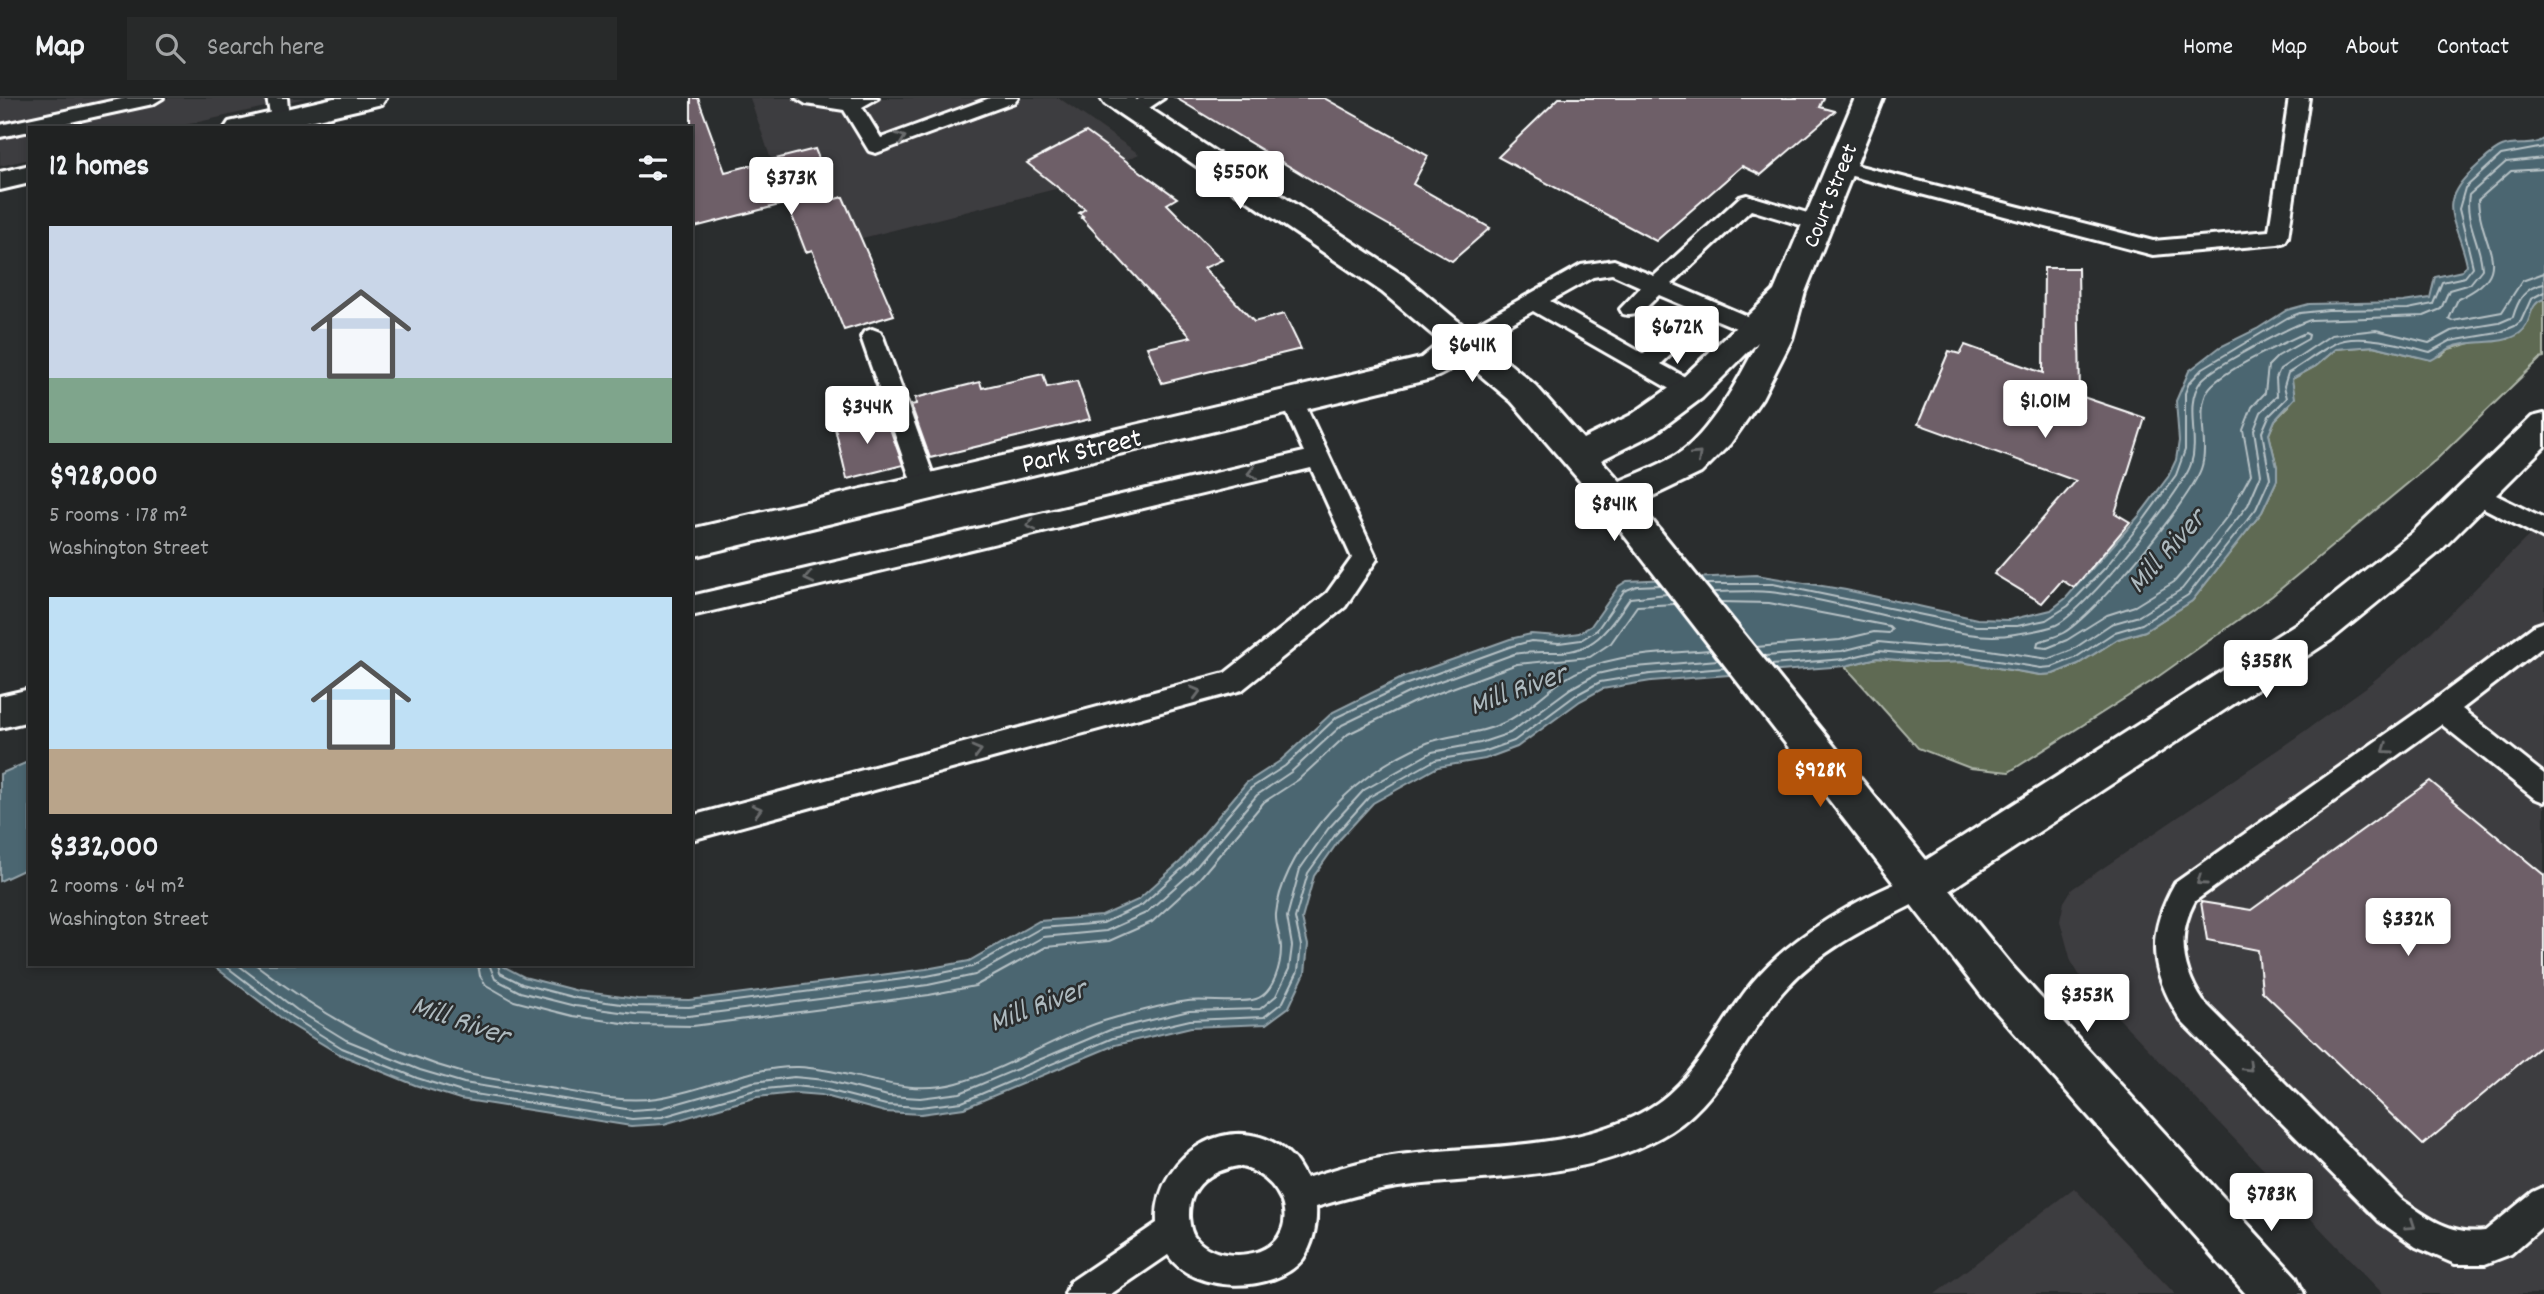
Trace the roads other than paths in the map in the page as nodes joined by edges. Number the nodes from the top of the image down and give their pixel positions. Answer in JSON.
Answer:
{"nodes":[{"id":1,"x":153,"y":98,"type":"edge"},
{"id":2,"x":806,"y":98,"type":"edge"},
{"id":3,"x":1008,"y":98,"type":"edge"},
{"id":4,"x":1869,"y":98,"type":"edge"},
{"id":5,"x":2299,"y":98,"type":"edge"},
{"id":6,"x":358,"y":100,"type":"edge"},
{"id":7,"x":860,"y":102,"type":"edge"},
{"id":8,"x":1134,"y":102,"type":"edge"},
{"id":9,"x":278,"y":108,"type":"edge"},
{"id":10,"x":243,"y":126,"type":"edge"},
{"id":11,"x":0,"y":131,"type":"edge"},
{"id":12,"x":1840,"y":167,"type":"junction"},
{"id":13,"x":28,"y":174,"type":"edge"},
{"id":14,"x":0,"y":181,"type":"edge"},
{"id":15,"x":1817,"y":223,"type":"junction"},
{"id":16,"x":1656,"y":285,"type":"junction"},
{"id":17,"x":1789,"y":292,"type":"junction"},
{"id":18,"x":1534,"y":302,"type":"junction"},
{"id":19,"x":1708,"y":306,"type":"junction"},
{"id":20,"x":1631,"y":309,"type":"dead end"},
{"id":21,"x":1755,"y":328,"type":"junction"},
{"id":22,"x":872,"y":337,"type":"dead end"},
{"id":23,"x":1463,"y":341,"type":"junction"},
{"id":24,"x":1647,"y":364,"type":"junction"},
{"id":25,"x":1690,"y":390,"type":"junction"},
{"id":26,"x":1292,"y":400,"type":"junction"},
{"id":27,"x":2544,"y":426,"type":"edge"},
{"id":28,"x":1578,"y":456,"type":"junction"},
{"id":29,"x":1318,"y":457,"type":"junction"},
{"id":30,"x":925,"y":486,"type":"junction"},
{"id":31,"x":2478,"y":495,"type":"junction"},
{"id":32,"x":1615,"y":499,"type":"junction"},
{"id":33,"x":2544,"y":530,"type":"edge"},
{"id":34,"x":693,"y":543,"type":"edge"},
{"id":35,"x":693,"y":606,"type":"edge"},
{"id":36,"x":2544,"y":632,"type":"edge"},
{"id":37,"x":28,"y":705,"type":"edge"},
{"id":38,"x":2442,"y":709,"type":"junction"},
{"id":39,"x":0,"y":712,"type":"edge"},
{"id":40,"x":2544,"y":789,"type":"edge"},
{"id":41,"x":693,"y":827,"type":"edge"},
{"id":42,"x":1919,"y":887,"type":"junction"},
{"id":43,"x":1299,"y":1195,"type":"junction"},
{"id":44,"x":2544,"y":1203,"type":"edge"},
{"id":45,"x":1173,"y":1232,"type":"junction"},
{"id":46,"x":1082,"y":1294,"type":"edge"},
{"id":47,"x":2279,"y":1294,"type":"edge"}],
"edges":[{"from":1,"to":11,"type":"lane"},
{"from":2,"to":7,"type":"lane"},
{"from":7,"to":3,"type":"lane","one_way":true},
{"from":4,"to":12,"type":"main road","name":"Court Street"},
{"from":5,"to":12,"type":"lane"},
{"from":6,"to":9,"type":"main road"},
{"from":8,"to":23,"type":"main road"},
{"from":9,"to":10,"type":"main road"},
{"from":12,"to":15,"type":"main road","name":"Court Street"},
{"from":13,"to":14,"type":"main road"},
{"from":15,"to":16,"type":"lane"},
{"from":15,"to":17,"type":"main road","name":"Court Street"},
{"from":16,"to":18,"type":"lane"},
{"from":16,"to":19,"type":"lane"},
{"from":16,"to":20,"type":"lane"},
{"from":17,"to":21,"type":"main road","name":"Court Street"},
{"from":32,"to":17,"type":"main road","name":"Court Street","one_way":true},
{"from":18,"to":23,"type":"lane"},
{"from":18,"to":24,"type":"lane"},
{"from":19,"to":21,"type":"lane"},
{"from":19,"to":24,"type":"lane"},
{"from":21,"to":25,"type":"main road","name":"Court Street"},
{"from":22,"to":30,"type":"lane"},
{"from":23,"to":26,"type":"main road","name":"Park Street"},
{"from":23,"to":28,"type":"main road"},
{"from":24,"to":25,"type":"lane"},
{"from":25,"to":28,"type":"main road","name":"Court Street"},
{"from":26,"to":29,"type":"lane"},
{"from":26,"to":30,"type":"main road","name":"Park Street"},
{"from":27,"to":31,"type":"main road"},
{"from":28,"to":32,"type":"main road"},
{"from":29,"to":35,"type":"lane","one_way":true},
{"from":41,"to":29,"type":"lane","one_way":true},
{"from":30,"to":34,"type":"main road","name":"Park Street"},
{"from":31,"to":33,"type":"lane"},
{"from":31,"to":42,"type":"main road"},
{"from":32,"to":42,"type":"main road"},
{"from":36,"to":38,"type":"lane"},
{"from":37,"to":39,"type":"main road"},
{"from":38,"to":40,"type":"lane"},
{"from":38,"to":44,"type":"lane","one_way":true},
{"from":42,"to":43,"type":"lane"},
{"from":42,"to":47,"type":"main road"},
{"from":43,"to":45,"type":"lane"},
{"from":43,"to":45,"type":"lane"},
{"from":45,"to":46,"type":"lane"}]}
